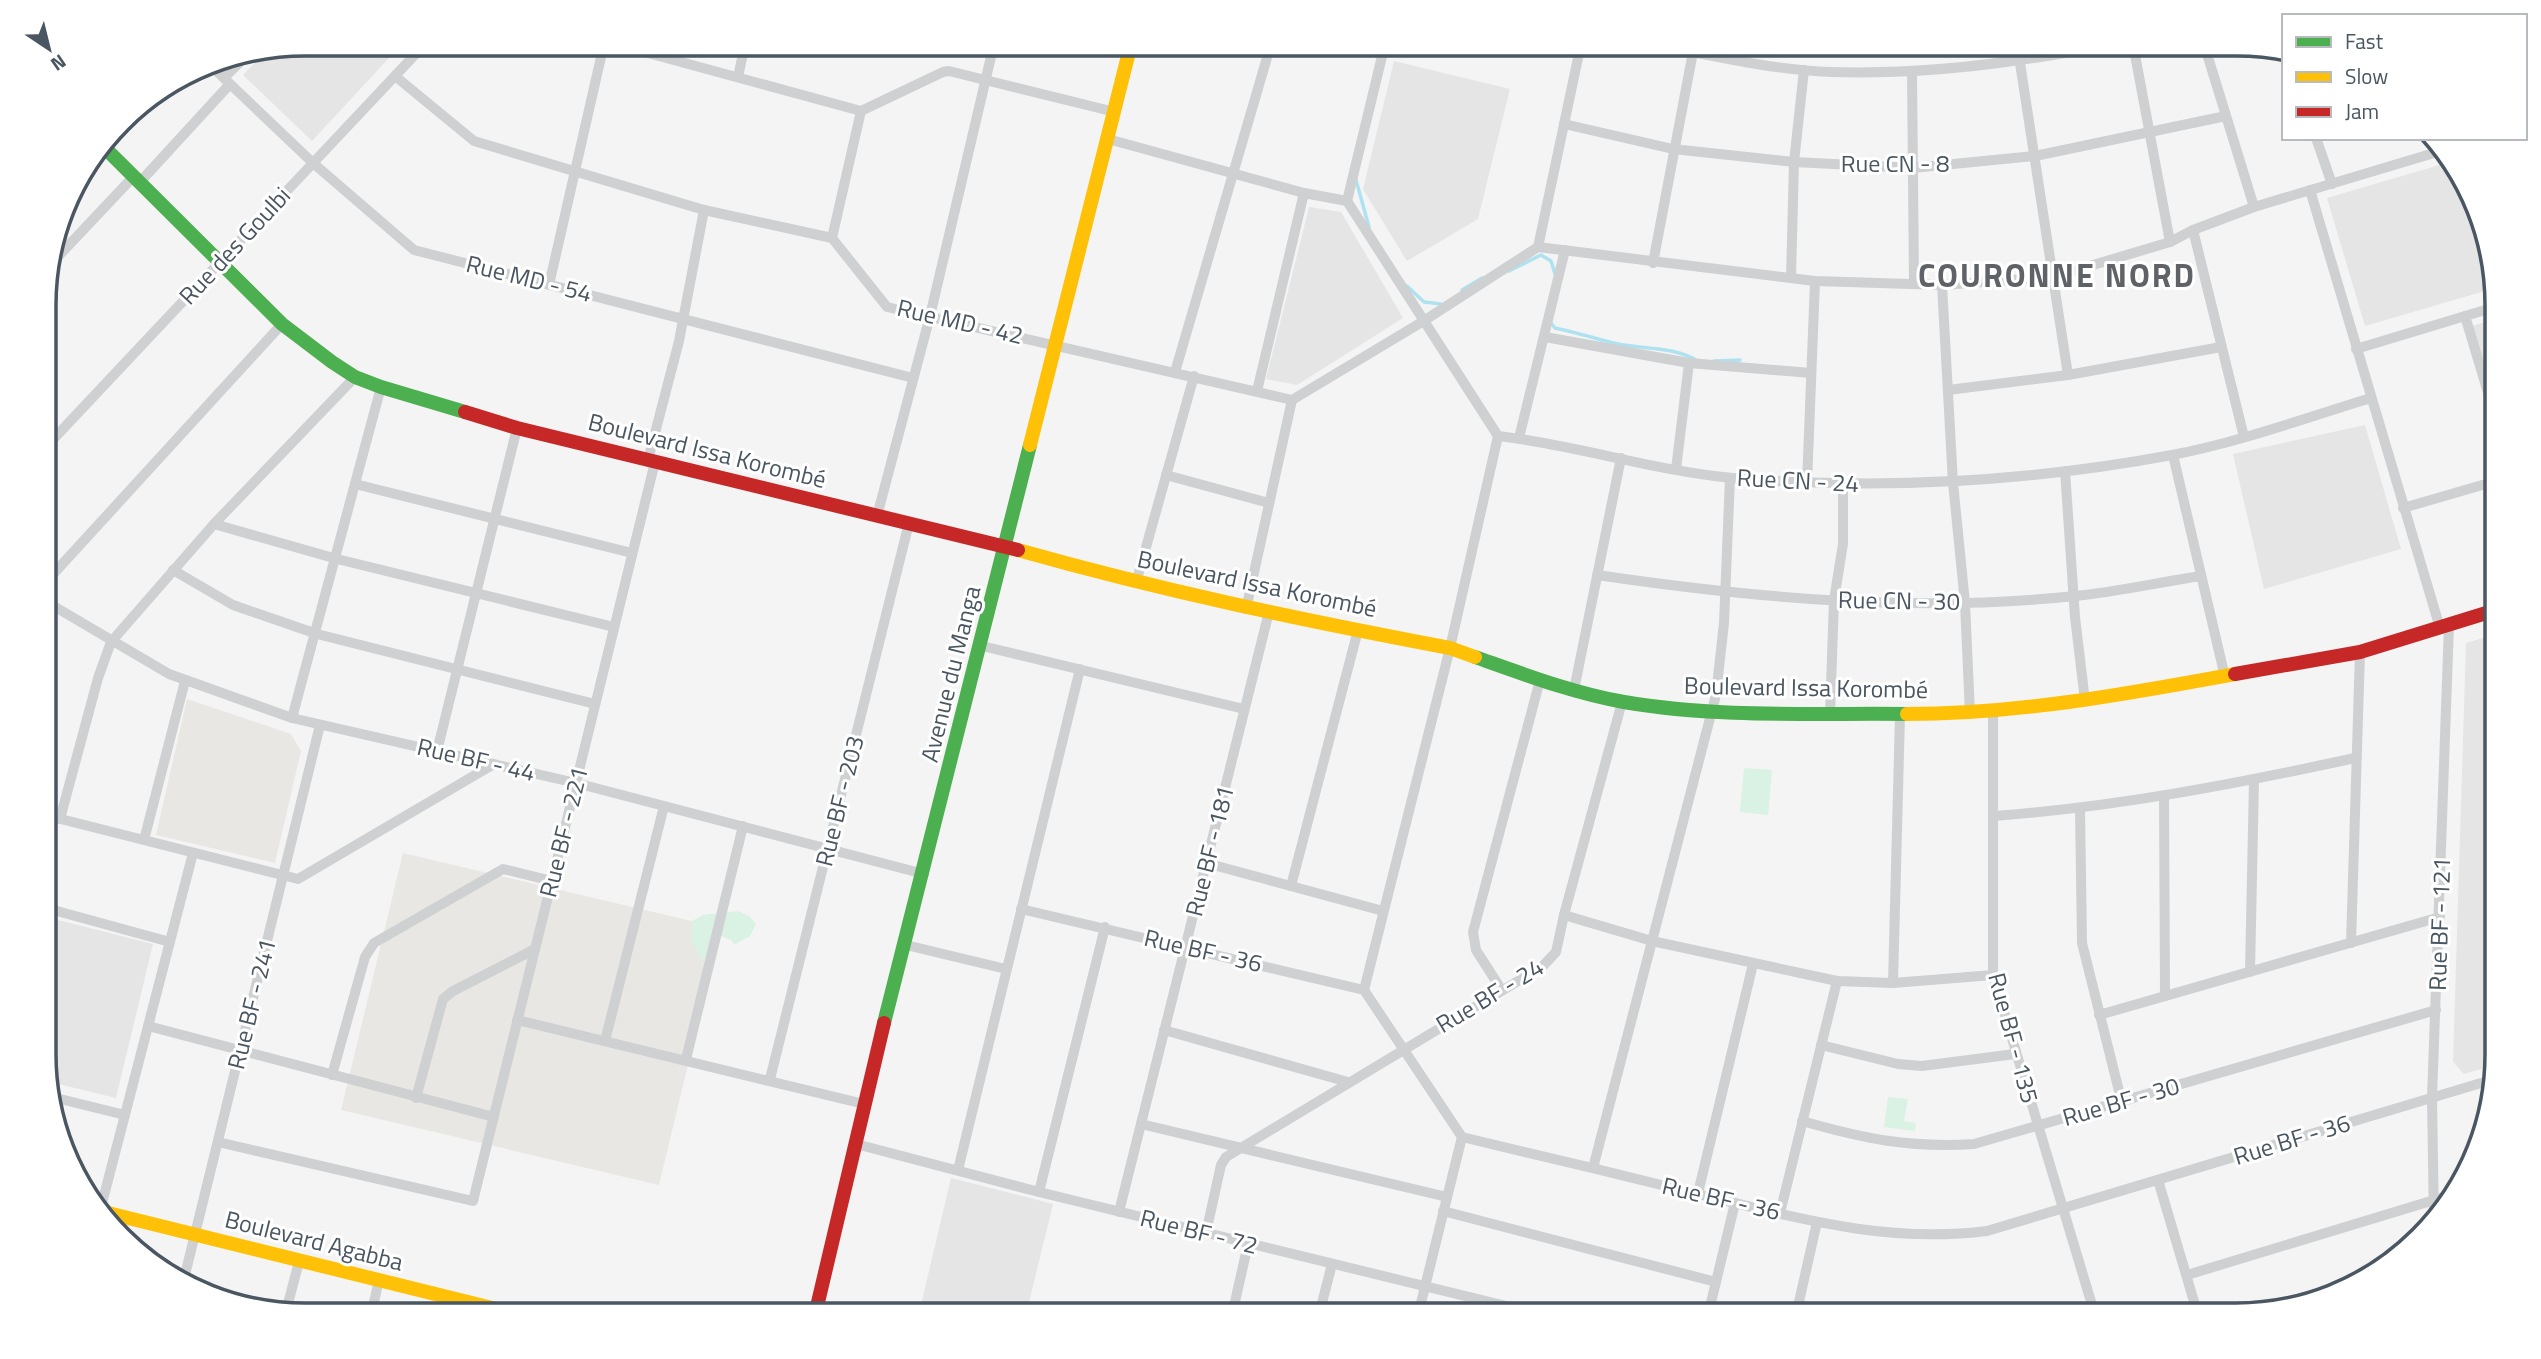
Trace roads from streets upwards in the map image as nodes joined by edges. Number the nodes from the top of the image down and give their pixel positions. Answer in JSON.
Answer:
{"nodes":[{"id":1,"x":414,"y":56,"type":"edge"},
{"id":2,"x":601,"y":56,"type":"edge"},
{"id":3,"x":660,"y":56,"type":"edge"},
{"id":4,"x":742,"y":56,"type":"edge"},
{"id":5,"x":991,"y":56,"type":"edge"},
{"id":6,"x":1128,"y":56,"type":"edge"},
{"id":7,"x":1267,"y":56,"type":"edge"},
{"id":8,"x":1382,"y":56,"type":"edge"},
{"id":9,"x":1578,"y":56,"type":"edge"},
{"id":10,"x":1692,"y":56,"type":"edge"},
{"id":11,"x":1718,"y":56,"type":"edge"},
{"id":12,"x":2054,"y":56,"type":"edge"},
{"id":13,"x":2135,"y":56,"type":"edge"},
{"id":14,"x":2208,"y":56,"type":"edge"},
{"id":15,"x":2020,"y":63,"type":"junction"},
{"id":16,"x":239,"y":65,"type":"edge"},
{"id":17,"x":1804,"y":70,"type":"junction"},
{"id":18,"x":218,"y":72,"type":"edge"},
{"id":19,"x":1912,"y":72,"type":"junction"},
{"id":20,"x":395,"y":76,"type":"junction"},
{"id":21,"x":738,"y":77,"type":"junction"},
{"id":22,"x":985,"y":79,"type":"junction"},
{"id":23,"x":227,"y":81,"type":"junction"},
{"id":24,"x":861,"y":111,"type":"junction"},
{"id":25,"x":1115,"y":112,"type":"junction"},
{"id":26,"x":2226,"y":116,"type":"junction"},
{"id":27,"x":1564,"y":124,"type":"junction"},
{"id":28,"x":2150,"y":134,"type":"junction"},
{"id":29,"x":1108,"y":139,"type":"junction"},
{"id":30,"x":2317,"y":140,"type":"edge"},
{"id":31,"x":1673,"y":149,"type":"junction"},
{"id":32,"x":110,"y":152,"type":"edge"},
{"id":33,"x":2433,"y":153,"type":"edge"},
{"id":34,"x":2035,"y":156,"type":"junction"},
{"id":35,"x":1794,"y":162,"type":"junction"},
{"id":36,"x":313,"y":163,"type":"junction"},
{"id":37,"x":1913,"y":167,"type":"junction"},
{"id":38,"x":575,"y":172,"type":"junction"},
{"id":39,"x":1232,"y":172,"type":"junction"},
{"id":40,"x":137,"y":179,"type":"junction"},
{"id":41,"x":2332,"y":184,"type":"junction"},
{"id":42,"x":2310,"y":190,"type":"junction"},
{"id":43,"x":1304,"y":193,"type":"junction"},
{"id":44,"x":1347,"y":201,"type":"junction"},
{"id":45,"x":2254,"y":207,"type":"junction"},
{"id":46,"x":704,"y":210,"type":"junction"},
{"id":47,"x":2193,"y":229,"type":"junction"},
{"id":48,"x":832,"y":238,"type":"junction"},
{"id":49,"x":2170,"y":242,"type":"junction"},
{"id":50,"x":1538,"y":247,"type":"junction"},
{"id":51,"x":1565,"y":250,"type":"junction"},
{"id":52,"x":62,"y":253,"type":"edge"},
{"id":53,"x":219,"y":262,"type":"junction"},
{"id":54,"x":1653,"y":263,"type":"junction"},
{"id":55,"x":2053,"y":277,"type":"junction"},
{"id":56,"x":1791,"y":278,"type":"junction"},
{"id":57,"x":1815,"y":281,"type":"junction"},
{"id":58,"x":1914,"y":284,"type":"junction"},
{"id":59,"x":549,"y":285,"type":"junction"},
{"id":60,"x":1942,"y":285,"type":"junction"},
{"id":61,"x":2485,"y":310,"type":"edge"},
{"id":62,"x":930,"y":316,"type":"junction"},
{"id":63,"x":2465,"y":316,"type":"junction"},
{"id":64,"x":683,"y":317,"type":"junction"},
{"id":65,"x":1422,"y":322,"type":"junction"},
{"id":66,"x":282,"y":324,"type":"junction"},
{"id":67,"x":1545,"y":337,"type":"junction"},
{"id":68,"x":1055,"y":344,"type":"junction"},
{"id":69,"x":2221,"y":347,"type":"junction"},
{"id":70,"x":2356,"y":349,"type":"junction"},
{"id":71,"x":1689,"y":363,"type":"junction"},
{"id":72,"x":1175,"y":372,"type":"junction"},
{"id":73,"x":1811,"y":373,"type":"junction"},
{"id":74,"x":2068,"y":375,"type":"junction"},
{"id":75,"x":1194,"y":376,"type":"junction"},
{"id":76,"x":355,"y":377,"type":"junction"},
{"id":77,"x":913,"y":378,"type":"junction"},
{"id":78,"x":2485,"y":381,"type":"edge"},
{"id":79,"x":381,"y":387,"type":"junction"},
{"id":80,"x":1948,"y":390,"type":"junction"},
{"id":81,"x":1257,"y":391,"type":"junction"},
{"id":82,"x":2371,"y":398,"type":"junction"},
{"id":83,"x":1292,"y":400,"type":"junction"},
{"id":84,"x":517,"y":428,"type":"junction"},
{"id":85,"x":57,"y":435,"type":"edge"},
{"id":86,"x":1498,"y":436,"type":"junction"},
{"id":87,"x":2244,"y":437,"type":"junction"},
{"id":88,"x":1519,"y":439,"type":"junction"},
{"id":89,"x":2173,"y":455,"type":"junction"},
{"id":90,"x":1621,"y":458,"type":"junction"},
{"id":91,"x":651,"y":461,"type":"junction"},
{"id":92,"x":1676,"y":469,"type":"junction"},
{"id":93,"x":2065,"y":471,"type":"junction"},
{"id":94,"x":1166,"y":475,"type":"junction"},
{"id":95,"x":1730,"y":478,"type":"junction"},
{"id":96,"x":1807,"y":482,"type":"junction"},
{"id":97,"x":1953,"y":482,"type":"junction"},
{"id":98,"x":355,"y":484,"type":"junction"},
{"id":99,"x":1843,"y":484,"type":"junction"},
{"id":100,"x":2485,"y":484,"type":"edge"},
{"id":101,"x":1269,"y":503,"type":"junction"},
{"id":102,"x":2403,"y":508,"type":"junction"},
{"id":103,"x":877,"y":516,"type":"junction"},
{"id":104,"x":493,"y":517,"type":"junction"},
{"id":105,"x":909,"y":523,"type":"junction"},
{"id":106,"x":214,"y":524,"type":"junction"},
{"id":107,"x":1006,"y":546,"type":"junction"},
{"id":108,"x":632,"y":553,"type":"junction"},
{"id":109,"x":337,"y":558,"type":"junction"},
{"id":110,"x":57,"y":570,"type":"edge"},
{"id":111,"x":173,"y":570,"type":"junction"},
{"id":112,"x":1597,"y":575,"type":"junction"},
{"id":113,"x":2202,"y":576,"type":"junction"},
{"id":114,"x":1136,"y":583,"type":"junction"},
{"id":115,"x":474,"y":593,"type":"junction"},
{"id":116,"x":1724,"y":593,"type":"junction"},
{"id":117,"x":2076,"y":596,"type":"junction"},
{"id":118,"x":1834,"y":600,"type":"junction"},
{"id":119,"x":1965,"y":603,"type":"junction"},
{"id":120,"x":57,"y":608,"type":"edge"},
{"id":121,"x":1246,"y":609,"type":"junction"},
{"id":122,"x":1269,"y":612,"type":"junction"},
{"id":123,"x":2485,"y":613,"type":"edge"},
{"id":124,"x":2444,"y":626,"type":"junction"},
{"id":125,"x":614,"y":627,"type":"junction"},
{"id":126,"x":1358,"y":630,"type":"junction"},
{"id":127,"x":317,"y":634,"type":"junction"},
{"id":128,"x":111,"y":642,"type":"junction"},
{"id":129,"x":982,"y":646,"type":"junction"},
{"id":130,"x":1450,"y":648,"type":"junction"},
{"id":131,"x":2360,"y":653,"type":"junction"},
{"id":132,"x":1080,"y":669,"type":"junction"},
{"id":133,"x":454,"y":671,"type":"junction"},
{"id":134,"x":2225,"y":677,"type":"junction"},
{"id":135,"x":1540,"y":680,"type":"junction"},
{"id":136,"x":185,"y":681,"type":"junction"},
{"id":137,"x":1574,"y":690,"type":"junction"},
{"id":138,"x":2085,"y":701,"type":"junction"},
{"id":139,"x":1622,"y":702,"type":"junction"},
{"id":140,"x":595,"y":704,"type":"junction"},
{"id":141,"x":1244,"y":709,"type":"junction"},
{"id":142,"x":1993,"y":711,"type":"junction"},
{"id":143,"x":1711,"y":713,"type":"junction"},
{"id":144,"x":1970,"y":714,"type":"junction"},
{"id":145,"x":1830,"y":715,"type":"junction"},
{"id":146,"x":1900,"y":715,"type":"junction"},
{"id":147,"x":292,"y":718,"type":"junction"},
{"id":148,"x":320,"y":725,"type":"junction"},
{"id":149,"x":436,"y":751,"type":"junction"},
{"id":150,"x":2355,"y":758,"type":"junction"},
{"id":151,"x":494,"y":764,"type":"junction"},
{"id":152,"x":2254,"y":780,"type":"junction"},
{"id":153,"x":576,"y":783,"type":"junction"},
{"id":154,"x":2164,"y":796,"type":"junction"},
{"id":155,"x":664,"y":806,"type":"junction"},
{"id":156,"x":2080,"y":809,"type":"junction"},
{"id":157,"x":1993,"y":816,"type":"junction"},
{"id":158,"x":56,"y":818,"type":"edge"},
{"id":159,"x":60,"y":819,"type":"junction"},
{"id":160,"x":743,"y":826,"type":"junction"},
{"id":161,"x":144,"y":841,"type":"junction"},
{"id":162,"x":828,"y":848,"type":"junction"},
{"id":163,"x":192,"y":853,"type":"junction"},
{"id":164,"x":1206,"y":863,"type":"junction"},
{"id":165,"x":924,"y":874,"type":"junction"},
{"id":166,"x":284,"y":876,"type":"junction"},
{"id":167,"x":552,"y":881,"type":"junction"},
{"id":168,"x":1291,"y":886,"type":"junction"},
{"id":169,"x":1021,"y":909,"type":"junction"},
{"id":170,"x":56,"y":911,"type":"edge"},
{"id":171,"x":1383,"y":911,"type":"junction"},
{"id":172,"x":1564,"y":915,"type":"junction"},
{"id":173,"x":2440,"y":917,"type":"junction"},
{"id":174,"x":1105,"y":928,"type":"junction"},
{"id":175,"x":1652,"y":941,"type":"junction"},
{"id":176,"x":170,"y":942,"type":"junction"},
{"id":177,"x":2351,"y":943,"type":"junction"},
{"id":178,"x":906,"y":945,"type":"junction"},
{"id":179,"x":1186,"y":947,"type":"junction"},
{"id":180,"x":535,"y":949,"type":"junction"},
{"id":181,"x":1753,"y":964,"type":"junction"},
{"id":182,"x":1006,"y":969,"type":"junction"},
{"id":183,"x":2250,"y":972,"type":"junction"},
{"id":184,"x":1993,"y":975,"type":"junction"},
{"id":185,"x":1837,"y":981,"type":"junction"},
{"id":186,"x":1893,"y":983,"type":"junction"},
{"id":187,"x":1364,"y":989,"type":"junction"},
{"id":188,"x":1501,"y":989,"type":"junction"},
{"id":189,"x":2165,"y":996,"type":"junction"},
{"id":190,"x":2436,"y":1010,"type":"junction"},
{"id":191,"x":2099,"y":1015,"type":"junction"},
{"id":192,"x":517,"y":1020,"type":"junction"},
{"id":193,"x":148,"y":1026,"type":"junction"},
{"id":194,"x":1164,"y":1030,"type":"junction"},
{"id":195,"x":606,"y":1041,"type":"junction"},
{"id":196,"x":1821,"y":1045,"type":"junction"},
{"id":197,"x":1403,"y":1048,"type":"junction"},
{"id":198,"x":240,"y":1050,"type":"junction"},
{"id":199,"x":2015,"y":1054,"type":"junction"},
{"id":200,"x":686,"y":1059,"type":"junction"},
{"id":201,"x":332,"y":1074,"type":"junction"},
{"id":202,"x":770,"y":1079,"type":"junction"},
{"id":203,"x":1348,"y":1082,"type":"junction"},
{"id":204,"x":2483,"y":1082,"type":"edge"},
{"id":205,"x":416,"y":1098,"type":"junction"},
{"id":206,"x":2432,"y":1098,"type":"junction"},
{"id":207,"x":60,"y":1099,"type":"edge"},
{"id":208,"x":2122,"y":1103,"type":"junction"},
{"id":209,"x":864,"y":1104,"type":"junction"},
{"id":210,"x":125,"y":1115,"type":"junction"},
{"id":211,"x":494,"y":1117,"type":"junction"},
{"id":212,"x":1802,"y":1121,"type":"junction"},
{"id":213,"x":1141,"y":1124,"type":"junction"},
{"id":214,"x":2037,"y":1126,"type":"junction"},
{"id":215,"x":1462,"y":1137,"type":"junction"},
{"id":216,"x":218,"y":1142,"type":"junction"},
{"id":217,"x":856,"y":1144,"type":"junction"},
{"id":218,"x":1237,"y":1149,"type":"junction"},
{"id":219,"x":1593,"y":1168,"type":"junction"},
{"id":220,"x":957,"y":1170,"type":"junction"},
{"id":221,"x":2158,"y":1180,"type":"junction"},
{"id":222,"x":1038,"y":1192,"type":"junction"},
{"id":223,"x":1698,"y":1194,"type":"junction"},
{"id":224,"x":102,"y":1197,"type":"edge"},
{"id":225,"x":1447,"y":1197,"type":"junction"},
{"id":226,"x":2435,"y":1200,"type":"joint"},
{"id":227,"x":1735,"y":1203,"type":"junction"},
{"id":228,"x":2062,"y":1209,"type":"junction"},
{"id":229,"x":1443,"y":1211,"type":"junction"},
{"id":230,"x":1119,"y":1212,"type":"junction"},
{"id":231,"x":1780,"y":1213,"type":"junction"},
{"id":232,"x":116,"y":1215,"type":"edge"},
{"id":233,"x":1817,"y":1222,"type":"junction"},
{"id":234,"x":1206,"y":1233,"type":"junction"},
{"id":235,"x":195,"y":1235,"type":"junction"},
{"id":236,"x":1248,"y":1244,"type":"junction"},
{"id":237,"x":299,"y":1262,"type":"junction"},
{"id":238,"x":1332,"y":1264,"type":"junction"},
{"id":239,"x":186,"y":1272,"type":"edge"},
{"id":240,"x":2187,"y":1275,"type":"junction"},
{"id":241,"x":379,"y":1280,"type":"junction"},
{"id":242,"x":1716,"y":1282,"type":"junction"},
{"id":243,"x":1424,"y":1286,"type":"junction"},
{"id":244,"x":288,"y":1302,"type":"edge"},
{"id":245,"x":374,"y":1303,"type":"edge"},
{"id":246,"x":472,"y":1303,"type":"edge"},
{"id":247,"x":818,"y":1303,"type":"edge"},
{"id":248,"x":1234,"y":1303,"type":"edge"},
{"id":249,"x":1322,"y":1303,"type":"edge"},
{"id":250,"x":1420,"y":1303,"type":"edge"},
{"id":251,"x":1484,"y":1303,"type":"edge"},
{"id":252,"x":1711,"y":1303,"type":"edge"},
{"id":253,"x":1799,"y":1303,"type":"edge"},
{"id":254,"x":2091,"y":1303,"type":"edge"},
{"id":255,"x":2195,"y":1303,"type":"edge"}],
"edges":[{"from":1,"to":20,"type":"street","name":"Rue des Goulbi"},
{"from":2,"to":38,"type":"street"},
{"from":3,"to":21,"type":"street"},
{"from":4,"to":21,"type":"street"},
{"from":5,"to":22,"type":"street"},
{"from":6,"to":25,"type":"street","name":"Avenue du Manga"},
{"from":7,"to":39,"type":"street"},
{"from":8,"to":44,"type":"street"},
{"from":9,"to":27,"type":"street"},
{"from":10,"to":31,"type":"street"},
{"from":11,"to":17,"type":"street"},
{"from":12,"to":15,"type":"street"},
{"from":13,"to":28,"type":"street"},
{"from":14,"to":26,"type":"street"},
{"from":15,"to":19,"type":"street"},
{"from":15,"to":34,"type":"street"},
{"from":16,"to":23,"type":"street"},
{"from":17,"to":19,"type":"street"},
{"from":17,"to":35,"type":"street"},
{"from":18,"to":23,"type":"street","name":"Rue MD - 54"},
{"from":19,"to":37,"type":"street"},
{"from":20,"to":36,"type":"street","name":"Rue des Goulbi"},
{"from":20,"to":38,"type":"street"},
{"from":21,"to":24,"type":"street"},
{"from":22,"to":24,"type":"street"},
{"from":22,"to":25,"type":"street"},
{"from":22,"to":62,"type":"street"},
{"from":23,"to":36,"type":"street","name":"Rue MD - 54"},
{"from":23,"to":40,"type":"street"},
{"from":24,"to":48,"type":"street"},
{"from":25,"to":29,"type":"street","name":"Avenue du Manga"},
{"from":26,"to":28,"type":"street","name":"Rue CN - 8"},
{"from":26,"to":45,"type":"street"},
{"from":27,"to":31,"type":"street","name":"Rue CN - 8"},
{"from":27,"to":50,"type":"street"},
{"from":28,"to":34,"type":"street","name":"Rue CN - 8"},
{"from":28,"to":49,"type":"street"},
{"from":29,"to":39,"type":"street"},
{"from":29,"to":68,"type":"street","name":"Avenue du Manga"},
{"from":30,"to":41,"type":"street"},
{"from":31,"to":35,"type":"street","name":"Rue CN - 8"},
{"from":31,"to":54,"type":"street"},
{"from":32,"to":40,"type":"street","name":"Boulevard Issa Korombé"},
{"from":33,"to":41,"type":"street"},
{"from":34,"to":37,"type":"street","name":"Rue CN - 8"},
{"from":34,"to":55,"type":"street"},
{"from":35,"to":37,"type":"street","name":"Rue CN - 8"},
{"from":35,"to":56,"type":"street"},
{"from":36,"to":53,"type":"street","name":"Rue des Goulbi"},
{"from":36,"to":59,"type":"street","name":"Rue MD - 54"},
{"from":37,"to":58,"type":"street"},
{"from":38,"to":46,"type":"street"},
{"from":38,"to":59,"type":"street"},
{"from":39,"to":43,"type":"street"},
{"from":39,"to":72,"type":"street"},
{"from":40,"to":52,"type":"street"},
{"from":40,"to":53,"type":"street","name":"Boulevard Issa Korombé"},
{"from":41,"to":42,"type":"street"},
{"from":42,"to":45,"type":"street"},
{"from":42,"to":70,"type":"street","name":"Rue BF - 121"},
{"from":43,"to":44,"type":"street"},
{"from":43,"to":81,"type":"street"},
{"from":44,"to":65,"type":"street"},
{"from":45,"to":47,"type":"street"},
{"from":46,"to":48,"type":"street"},
{"from":46,"to":64,"type":"street","name":"Rue BF - 221"},
{"from":47,"to":49,"type":"street"},
{"from":47,"to":69,"type":"street"},
{"from":48,"to":62,"type":"street","name":"Rue MD - 42"},
{"from":49,"to":55,"type":"street"},
{"from":50,"to":51,"type":"street"},
{"from":50,"to":65,"type":"street"},
{"from":51,"to":54,"type":"street"},
{"from":51,"to":67,"type":"street"},
{"from":53,"to":66,"type":"street","name":"Boulevard Issa Korombé"},
{"from":53,"to":85,"type":"street","name":"Rue des Goulbi"},
{"from":54,"to":56,"type":"street"},
{"from":55,"to":60,"type":"street"},
{"from":55,"to":74,"type":"street"},
{"from":56,"to":57,"type":"street"},
{"from":57,"to":58,"type":"street"},
{"from":57,"to":73,"type":"street"},
{"from":58,"to":60,"type":"street"},
{"from":59,"to":64,"type":"street","name":"Rue MD - 54"},
{"from":60,"to":80,"type":"street"},
{"from":61,"to":63,"type":"street"},
{"from":62,"to":68,"type":"street","name":"Rue MD - 42"},
{"from":62,"to":77,"type":"street"},
{"from":63,"to":70,"type":"street"},
{"from":63,"to":78,"type":"street"},
{"from":64,"to":77,"type":"street","name":"Rue MD - 54"},
{"from":64,"to":91,"type":"street","name":"Rue BF - 221"},
{"from":65,"to":83,"type":"street"},
{"from":65,"to":86,"type":"street"},
{"from":66,"to":76,"type":"street","name":"Boulevard Issa Korombé"},
{"from":66,"to":110,"type":"street"},
{"from":67,"to":71,"type":"street"},
{"from":67,"to":88,"type":"street"},
{"from":68,"to":72,"type":"street","name":"Rue MD - 42"},
{"from":68,"to":107,"type":"street","name":"Avenue du Manga"},
{"from":69,"to":74,"type":"street"},
{"from":69,"to":87,"type":"street"},
{"from":70,"to":82,"type":"street","name":"Rue BF - 121"},
{"from":71,"to":73,"type":"street"},
{"from":71,"to":92,"type":"street"},
{"from":72,"to":75,"type":"street","name":"Rue MD - 42"},
{"from":73,"to":96,"type":"street"},
{"from":74,"to":80,"type":"street"},
{"from":75,"to":81,"type":"street","name":"Rue MD - 42"},
{"from":75,"to":94,"type":"street"},
{"from":76,"to":79,"type":"street","name":"Boulevard Issa Korombé"},
{"from":76,"to":106,"type":"street"},
{"from":77,"to":103,"type":"street"},
{"from":79,"to":84,"type":"street","name":"Boulevard Issa Korombé"},
{"from":79,"to":98,"type":"street"},
{"from":80,"to":97,"type":"street"},
{"from":81,"to":83,"type":"street","name":"Rue MD - 42"},
{"from":82,"to":87,"type":"street","name":"Rue CN - 24"},
{"from":82,"to":102,"type":"street","name":"Rue BF - 121"},
{"from":83,"to":101,"type":"street"},
{"from":84,"to":91,"type":"street","name":"Boulevard Issa Korombé"},
{"from":84,"to":104,"type":"street"},
{"from":86,"to":88,"type":"street","name":"Rue CN - 24"},
{"from":86,"to":130,"type":"street"},
{"from":87,"to":89,"type":"street","name":"Rue CN - 24"},
{"from":88,"to":90,"type":"street","name":"Rue CN - 24"},
{"from":89,"to":93,"type":"street","name":"Rue CN - 24"},
{"from":89,"to":113,"type":"street"},
{"from":90,"to":92,"type":"street","name":"Rue CN - 24"},
{"from":90,"to":112,"type":"street"},
{"from":91,"to":103,"type":"street","name":"Boulevard Issa Korombé"},
{"from":91,"to":108,"type":"street","name":"Rue BF - 221"},
{"from":92,"to":95,"type":"street","name":"Rue CN - 24"},
{"from":93,"to":97,"type":"street","name":"Rue CN - 24"},
{"from":93,"to":117,"type":"street"},
{"from":94,"to":101,"type":"street"},
{"from":94,"to":114,"type":"street"},
{"from":95,"to":96,"type":"street","name":"Rue CN - 24"},
{"from":95,"to":116,"type":"street"},
{"from":96,"to":99,"type":"street","name":"Rue CN - 24"},
{"from":97,"to":99,"type":"street","name":"Rue CN - 24"},
{"from":97,"to":119,"type":"street"},
{"from":98,"to":104,"type":"street"},
{"from":98,"to":109,"type":"street"},
{"from":99,"to":118,"type":"street"},
{"from":100,"to":102,"type":"street"},
{"from":101,"to":121,"type":"street"},
{"from":102,"to":124,"type":"street","name":"Rue BF - 121"},
{"from":103,"to":105,"type":"street","name":"Boulevard Issa Korombé"},
{"from":104,"to":108,"type":"street"},
{"from":104,"to":115,"type":"street"},
{"from":105,"to":107,"type":"street","name":"Boulevard Issa Korombé"},
{"from":105,"to":162,"type":"street","name":"Rue BF - 203"},
{"from":106,"to":109,"type":"street"},
{"from":106,"to":111,"type":"street"},
{"from":107,"to":114,"type":"street","name":"Boulevard Issa Korombé"},
{"from":107,"to":129,"type":"street","name":"Avenue du Manga"},
{"from":108,"to":125,"type":"street","name":"Rue BF - 221"},
{"from":109,"to":115,"type":"street"},
{"from":109,"to":127,"type":"street"},
{"from":111,"to":127,"type":"street"},
{"from":111,"to":128,"type":"street"},
{"from":112,"to":116,"type":"street","name":"Rue CN - 30"},
{"from":112,"to":137,"type":"street"},
{"from":113,"to":117,"type":"street","name":"Rue CN - 30"},
{"from":113,"to":134,"type":"street"},
{"from":114,"to":121,"type":"street","name":"Boulevard Issa Korombé"},
{"from":115,"to":125,"type":"street"},
{"from":115,"to":133,"type":"street"},
{"from":116,"to":118,"type":"street","name":"Rue CN - 30"},
{"from":116,"to":143,"type":"street"},
{"from":117,"to":119,"type":"street","name":"Rue CN - 30"},
{"from":117,"to":138,"type":"street"},
{"from":118,"to":119,"type":"street","name":"Rue CN - 30"},
{"from":118,"to":145,"type":"street"},
{"from":119,"to":144,"type":"street"},
{"from":120,"to":128,"type":"street","name":"Rue BF - 44"},
{"from":121,"to":122,"type":"street","name":"Boulevard Issa Korombé"},
{"from":122,"to":126,"type":"street","name":"Boulevard Issa Korombé"},
{"from":122,"to":141,"type":"street","name":"Rue BF - 181"},
{"from":123,"to":124,"type":"street","name":"Boulevard Issa Korombé"},
{"from":124,"to":131,"type":"street","name":"Boulevard Issa Korombé"},
{"from":124,"to":173,"type":"street","name":"Rue BF - 121"},
{"from":125,"to":140,"type":"street","name":"Rue BF - 221"},
{"from":126,"to":130,"type":"street","name":"Boulevard Issa Korombé"},
{"from":126,"to":168,"type":"street"},
{"from":127,"to":133,"type":"street"},
{"from":127,"to":147,"type":"street"},
{"from":128,"to":136,"type":"street","name":"Rue BF - 44"},
{"from":128,"to":159,"type":"street"},
{"from":129,"to":132,"type":"street"},
{"from":129,"to":165,"type":"street","name":"Avenue du Manga"},
{"from":130,"to":135,"type":"street","name":"Boulevard Issa Korombé"},
{"from":130,"to":171,"type":"street"},
{"from":131,"to":134,"type":"street","name":"Boulevard Issa Korombé"},
{"from":131,"to":150,"type":"street"},
{"from":132,"to":141,"type":"street"},
{"from":132,"to":169,"type":"street"},
{"from":133,"to":140,"type":"street"},
{"from":133,"to":149,"type":"street"},
{"from":134,"to":138,"type":"street","name":"Boulevard Issa Korombé"},
{"from":135,"to":137,"type":"street","name":"Boulevard Issa Korombé"},
{"from":135,"to":188,"type":"street"},
{"from":136,"to":147,"type":"street","name":"Rue BF - 44"},
{"from":136,"to":161,"type":"street"},
{"from":137,"to":139,"type":"street","name":"Boulevard Issa Korombé"},
{"from":138,"to":142,"type":"street","name":"Boulevard Issa Korombé"},
{"from":139,"to":143,"type":"street","name":"Boulevard Issa Korombé"},
{"from":139,"to":172,"type":"street","name":"Rue BF - 24"},
{"from":140,"to":153,"type":"street","name":"Rue BF - 221"},
{"from":141,"to":164,"type":"street","name":"Rue BF - 181"},
{"from":142,"to":144,"type":"street","name":"Boulevard Issa Korombé"},
{"from":142,"to":157,"type":"street","name":"Rue BF - 135"},
{"from":143,"to":145,"type":"street","name":"Boulevard Issa Korombé"},
{"from":143,"to":175,"type":"street"},
{"from":144,"to":146,"type":"street","name":"Boulevard Issa Korombé"},
{"from":145,"to":146,"type":"street","name":"Boulevard Issa Korombé"},
{"from":146,"to":186,"type":"street"},
{"from":147,"to":148,"type":"street","name":"Rue BF - 44"},
{"from":148,"to":149,"type":"street","name":"Rue BF - 44"},
{"from":148,"to":166,"type":"street","name":"Rue BF - 241"},
{"from":149,"to":151,"type":"street","name":"Rue BF - 44"},
{"from":150,"to":152,"type":"street"},
{"from":150,"to":177,"type":"street"},
{"from":151,"to":153,"type":"street","name":"Rue BF - 44"},
{"from":151,"to":166,"type":"street"},
{"from":152,"to":154,"type":"street"},
{"from":152,"to":183,"type":"street"},
{"from":153,"to":155,"type":"street","name":"Rue BF - 44"},
{"from":153,"to":167,"type":"street","name":"Rue BF - 221"},
{"from":154,"to":156,"type":"street"},
{"from":154,"to":189,"type":"street"},
{"from":155,"to":160,"type":"street","name":"Rue BF - 44"},
{"from":155,"to":195,"type":"street"},
{"from":156,"to":157,"type":"street"},
{"from":156,"to":191,"type":"street"},
{"from":157,"to":184,"type":"street","name":"Rue BF - 135"},
{"from":158,"to":159,"type":"street"},
{"from":159,"to":161,"type":"street"},
{"from":160,"to":162,"type":"street","name":"Rue BF - 44"},
{"from":160,"to":200,"type":"street"},
{"from":161,"to":163,"type":"street"},
{"from":162,"to":165,"type":"street","name":"Rue BF - 44"},
{"from":162,"to":202,"type":"street","name":"Rue BF - 203"},
{"from":163,"to":166,"type":"street"},
{"from":163,"to":176,"type":"street"},
{"from":164,"to":168,"type":"street"},
{"from":164,"to":179,"type":"street","name":"Rue BF - 181"},
{"from":165,"to":178,"type":"street","name":"Avenue du Manga"},
{"from":166,"to":198,"type":"street","name":"Rue BF - 241"},
{"from":167,"to":180,"type":"street","name":"Rue BF - 221"},
{"from":167,"to":201,"type":"street"},
{"from":168,"to":171,"type":"street"},
{"from":169,"to":174,"type":"street","name":"Rue BF - 36"},
{"from":169,"to":182,"type":"street"},
{"from":170,"to":176,"type":"street"},
{"from":171,"to":187,"type":"street"},
{"from":172,"to":175,"type":"street"},
{"from":172,"to":188,"type":"street","name":"Rue BF - 24"},
{"from":173,"to":177,"type":"street"},
{"from":173,"to":190,"type":"street","name":"Rue BF - 121"},
{"from":174,"to":179,"type":"street","name":"Rue BF - 36"},
{"from":174,"to":222,"type":"street"},
{"from":175,"to":181,"type":"street"},
{"from":175,"to":219,"type":"street"},
{"from":176,"to":193,"type":"street"},
{"from":177,"to":183,"type":"street"},
{"from":178,"to":182,"type":"street"},
{"from":178,"to":209,"type":"street","name":"Avenue du Manga"},
{"from":179,"to":187,"type":"street","name":"Rue BF - 36"},
{"from":179,"to":194,"type":"street","name":"Rue BF - 181"},
{"from":180,"to":192,"type":"street","name":"Rue BF - 221"},
{"from":180,"to":205,"type":"street"},
{"from":181,"to":185,"type":"street"},
{"from":181,"to":223,"type":"street"},
{"from":182,"to":220,"type":"street"},
{"from":183,"to":189,"type":"street"},
{"from":184,"to":186,"type":"street"},
{"from":184,"to":199,"type":"street","name":"Rue BF - 135"},
{"from":185,"to":186,"type":"street"},
{"from":185,"to":196,"type":"street"},
{"from":187,"to":197,"type":"street"},
{"from":188,"to":197,"type":"street","name":"Rue BF - 24"},
{"from":189,"to":191,"type":"street"},
{"from":190,"to":206,"type":"street","name":"Rue BF - 121"},
{"from":190,"to":208,"type":"street","name":"Rue BF - 30"},
{"from":191,"to":208,"type":"street"},
{"from":192,"to":195,"type":"street"},
{"from":192,"to":211,"type":"street","name":"Rue BF - 221"},
{"from":193,"to":198,"type":"street"},
{"from":193,"to":210,"type":"street"},
{"from":194,"to":203,"type":"street"},
{"from":194,"to":213,"type":"street","name":"Rue BF - 181"},
{"from":195,"to":200,"type":"street"},
{"from":196,"to":199,"type":"street"},
{"from":196,"to":212,"type":"street"},
{"from":197,"to":203,"type":"street","name":"Rue BF - 24"},
{"from":197,"to":215,"type":"street"},
{"from":198,"to":201,"type":"street"},
{"from":198,"to":216,"type":"street","name":"Rue BF - 241"},
{"from":199,"to":214,"type":"street","name":"Rue BF - 135"},
{"from":200,"to":202,"type":"street"},
{"from":201,"to":205,"type":"street"},
{"from":202,"to":209,"type":"street"},
{"from":203,"to":218,"type":"street","name":"Rue BF - 24"},
{"from":204,"to":206,"type":"street","name":"Rue BF - 36"},
{"from":205,"to":211,"type":"street"},
{"from":206,"to":221,"type":"street","name":"Rue BF - 36"},
{"from":206,"to":226,"type":"street","name":"Rue BF - 121"},
{"from":207,"to":210,"type":"street"},
{"from":208,"to":214,"type":"street","name":"Rue BF - 30"},
{"from":209,"to":217,"type":"street","name":"Avenue du Manga"},
{"from":210,"to":224,"type":"street"},
{"from":211,"to":216,"type":"street","name":"Rue BF - 221"},
{"from":212,"to":214,"type":"street","name":"Rue BF - 30"},
{"from":212,"to":231,"type":"street"},
{"from":213,"to":218,"type":"street"},
{"from":213,"to":230,"type":"street","name":"Rue BF - 181"},
{"from":214,"to":228,"type":"street","name":"Rue BF - 135"},
{"from":215,"to":219,"type":"street","name":"Rue BF - 36"},
{"from":215,"to":225,"type":"street"},
{"from":216,"to":235,"type":"street","name":"Rue BF - 241"},
{"from":217,"to":220,"type":"street","name":"Rue BF - 72"},
{"from":217,"to":247,"type":"street","name":"Avenue du Manga"},
{"from":218,"to":225,"type":"street"},
{"from":218,"to":234,"type":"street","name":"Rue BF - 24"},
{"from":219,"to":223,"type":"street","name":"Rue BF - 36"},
{"from":220,"to":222,"type":"street","name":"Rue BF - 72"},
{"from":221,"to":228,"type":"street","name":"Rue BF - 36"},
{"from":221,"to":240,"type":"street"},
{"from":222,"to":230,"type":"street","name":"Rue BF - 72"},
{"from":223,"to":227,"type":"street","name":"Rue BF - 36"},
{"from":225,"to":229,"type":"street"},
{"from":226,"to":240,"type":"street"},
{"from":227,"to":231,"type":"street","name":"Rue BF - 36"},
{"from":227,"to":242,"type":"street"},
{"from":228,"to":233,"type":"street","name":"Rue BF - 36"},
{"from":228,"to":254,"type":"street","name":"Rue BF - 135"},
{"from":229,"to":242,"type":"street"},
{"from":229,"to":243,"type":"street"},
{"from":230,"to":234,"type":"street","name":"Rue BF - 72"},
{"from":231,"to":233,"type":"street","name":"Rue BF - 36"},
{"from":232,"to":235,"type":"street","name":"Boulevard Agabba"},
{"from":233,"to":253,"type":"street"},
{"from":234,"to":236,"type":"street","name":"Rue BF - 72"},
{"from":235,"to":237,"type":"street","name":"Boulevard Agabba"},
{"from":235,"to":239,"type":"street","name":"Rue BF - 241"},
{"from":236,"to":238,"type":"street","name":"Rue BF - 72"},
{"from":236,"to":248,"type":"street"},
{"from":237,"to":241,"type":"street","name":"Boulevard Agabba"},
{"from":237,"to":244,"type":"street"},
{"from":238,"to":243,"type":"street","name":"Rue BF - 72"},
{"from":238,"to":249,"type":"street"},
{"from":240,"to":255,"type":"street"},
{"from":241,"to":245,"type":"street"},
{"from":241,"to":246,"type":"street","name":"Boulevard Agabba"},
{"from":242,"to":252,"type":"street"},
{"from":243,"to":250,"type":"street"},
{"from":243,"to":251,"type":"street","name":"Rue BF - 72"}]}
